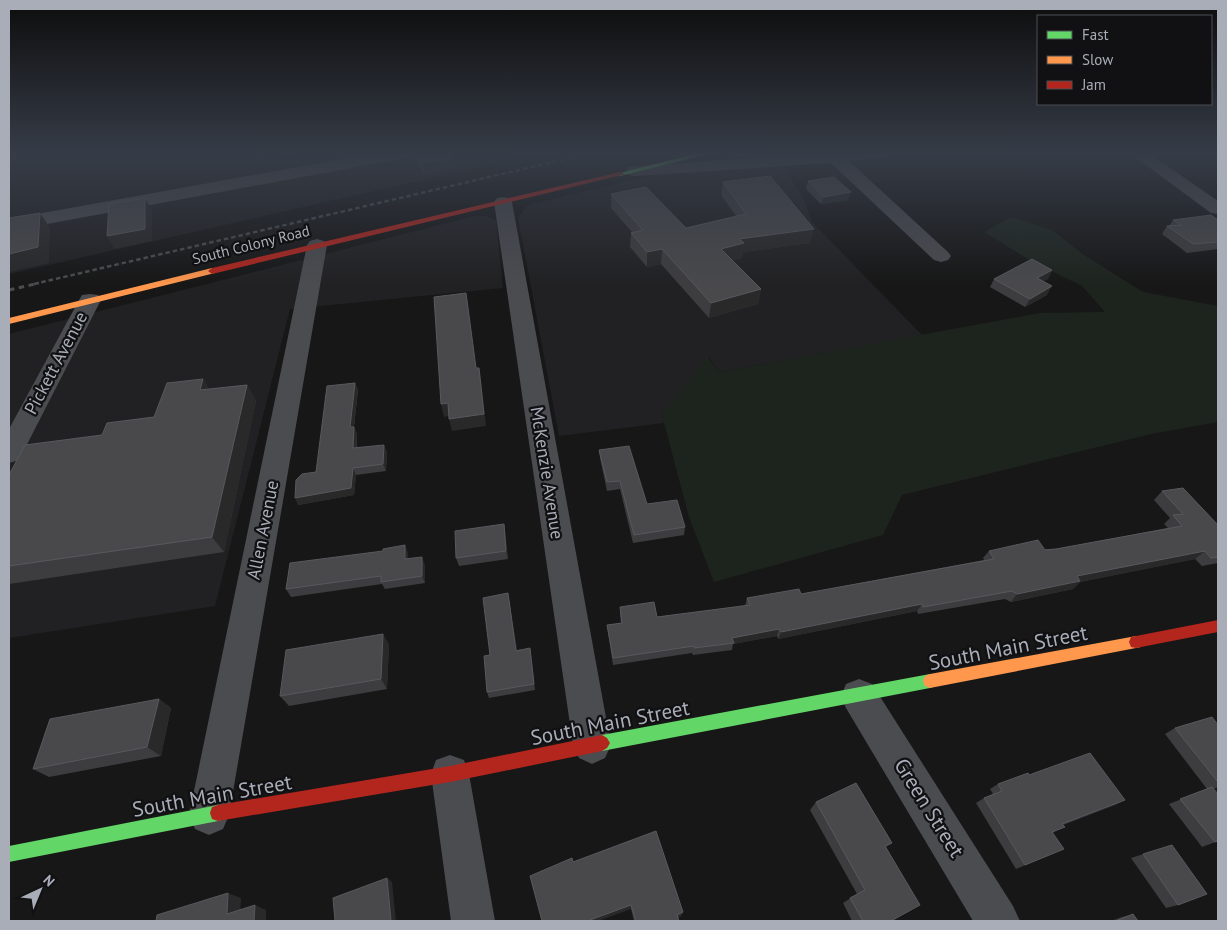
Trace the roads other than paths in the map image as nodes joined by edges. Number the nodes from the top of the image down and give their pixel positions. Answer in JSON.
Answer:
{"nodes":[{"id":1,"x":161,"y":197,"type":"edge"},
{"id":2,"x":523,"y":197,"type":"edge"},
{"id":3,"x":878,"y":197,"type":"edge"},
{"id":4,"x":1201,"y":197,"type":"edge"},
{"id":5,"x":503,"y":202,"type":"junction"},
{"id":6,"x":1218,"y":209,"type":"edge"},
{"id":7,"x":9,"y":225,"type":"edge"},
{"id":8,"x":317,"y":244,"type":"junction"},
{"id":9,"x":941,"y":256,"type":"dead end"},
{"id":10,"x":90,"y":300,"type":"junction"},
{"id":11,"x":9,"y":321,"type":"edge"},
{"id":12,"x":9,"y":453,"type":"edge"},
{"id":13,"x":1218,"y":626,"type":"edge"},
{"id":14,"x":859,"y":696,"type":"junction"},
{"id":15,"x":592,"y":745,"type":"junction"},
{"id":16,"x":450,"y":774,"type":"junction"},
{"id":17,"x":209,"y":815,"type":"junction"},
{"id":18,"x":9,"y":854,"type":"edge"},
{"id":19,"x":474,"y":921,"type":"edge"},
{"id":20,"x":998,"y":921,"type":"edge"}],
"edges":[{"from":1,"to":7,"type":"street"},
{"from":2,"to":5,"type":"main road","name":"South Colony Road"},
{"from":3,"to":9,"type":"street"},
{"from":4,"to":6,"type":"street"},
{"from":5,"to":8,"type":"main road","name":"South Colony Road"},
{"from":5,"to":15,"type":"street","name":"McKenzie Avenue"},
{"from":8,"to":10,"type":"main road","name":"South Colony Road"},
{"from":8,"to":17,"type":"street","name":"Allen Avenue"},
{"from":10,"to":11,"type":"main road","name":"South Colony Road"},
{"from":10,"to":12,"type":"street","name":"Pickett Avenue"},
{"from":13,"to":14,"type":"main road","name":"South Main Street"},
{"from":14,"to":15,"type":"main road","name":"South Main Street"},
{"from":14,"to":20,"type":"street","name":"Green Street"},
{"from":15,"to":16,"type":"main road","name":"South Main Street"},
{"from":16,"to":17,"type":"main road","name":"South Main Street"},
{"from":16,"to":19,"type":"street"},
{"from":17,"to":18,"type":"main road","name":"South Main Street"}]}
